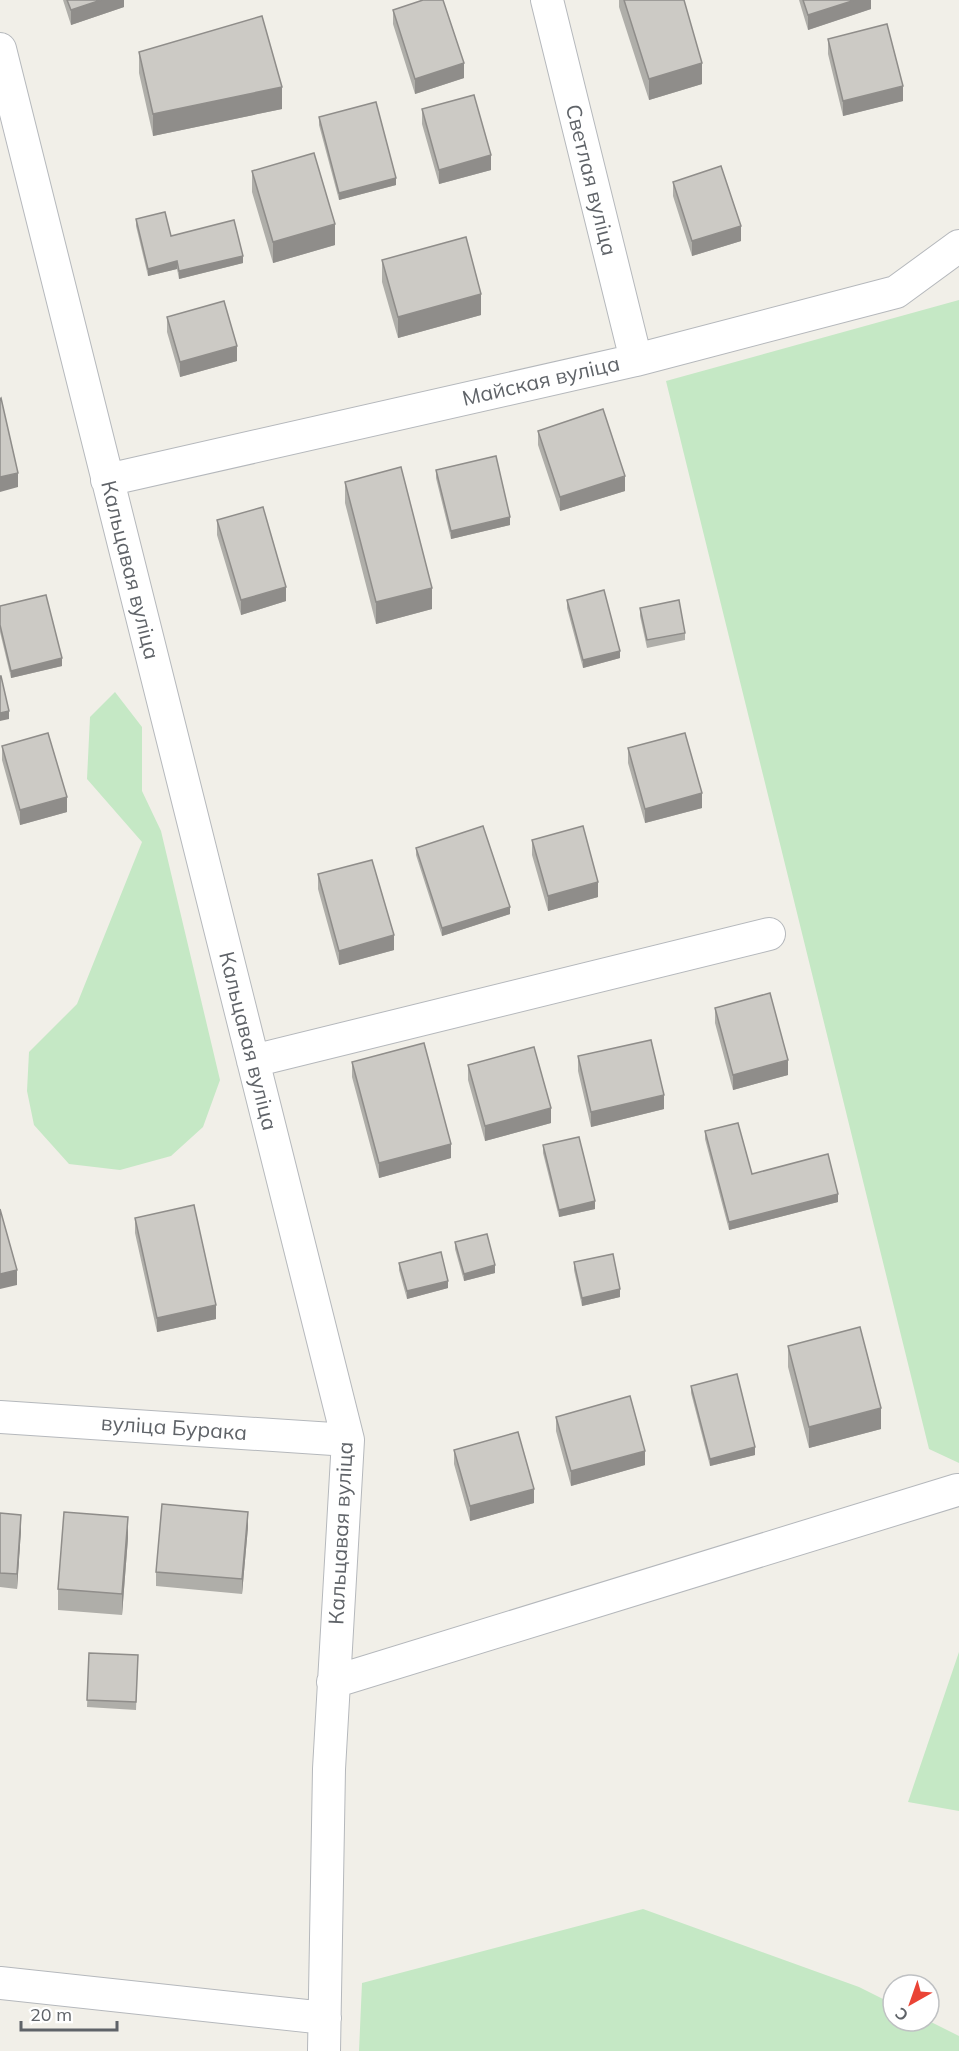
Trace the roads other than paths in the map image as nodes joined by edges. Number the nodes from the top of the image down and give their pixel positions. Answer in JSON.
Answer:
{"nodes":[{"id":1,"x":547,"y":0,"type":"edge"},
{"id":2,"x":0,"y":49,"type":"edge"},
{"id":3,"x":959,"y":246,"type":"edge"},
{"id":4,"x":636,"y":360,"type":"junction"},
{"id":5,"x":107,"y":480,"type":"junction"},
{"id":6,"x":769,"y":934,"type":"dead end"},
{"id":7,"x":253,"y":1060,"type":"junction"},
{"id":8,"x":0,"y":1417,"type":"edge"},
{"id":9,"x":348,"y":1440,"type":"junction"},
{"id":10,"x":957,"y":1490,"type":"dead end"},
{"id":11,"x":333,"y":1682,"type":"junction"},
{"id":12,"x":0,"y":1983,"type":"edge"},
{"id":13,"x":325,"y":2018,"type":"junction"},
{"id":14,"x":324,"y":2051,"type":"edge"}],
"edges":[{"from":1,"to":4,"type":"street","name":"Светлая вуліца"},
{"from":2,"to":5,"type":"street","name":"Кальцавая вуліца"},
{"from":3,"to":4,"type":"street","name":"Майская вуліца"},
{"from":4,"to":5,"type":"street","name":"Майская вуліца"},
{"from":5,"to":7,"type":"street","name":"Кальцавая вуліца"},
{"from":6,"to":7,"type":"street"},
{"from":7,"to":9,"type":"street","name":"Кальцавая вуліца"},
{"from":8,"to":9,"type":"street","name":"вуліца Бурака"},
{"from":9,"to":11,"type":"street","name":"Кальцавая вуліца"},
{"from":10,"to":11,"type":"street"},
{"from":11,"to":13,"type":"street","name":"Кальцавая вуліца"},
{"from":12,"to":13,"type":"street"},
{"from":13,"to":14,"type":"street","name":"Кальцавая вуліца"}]}
